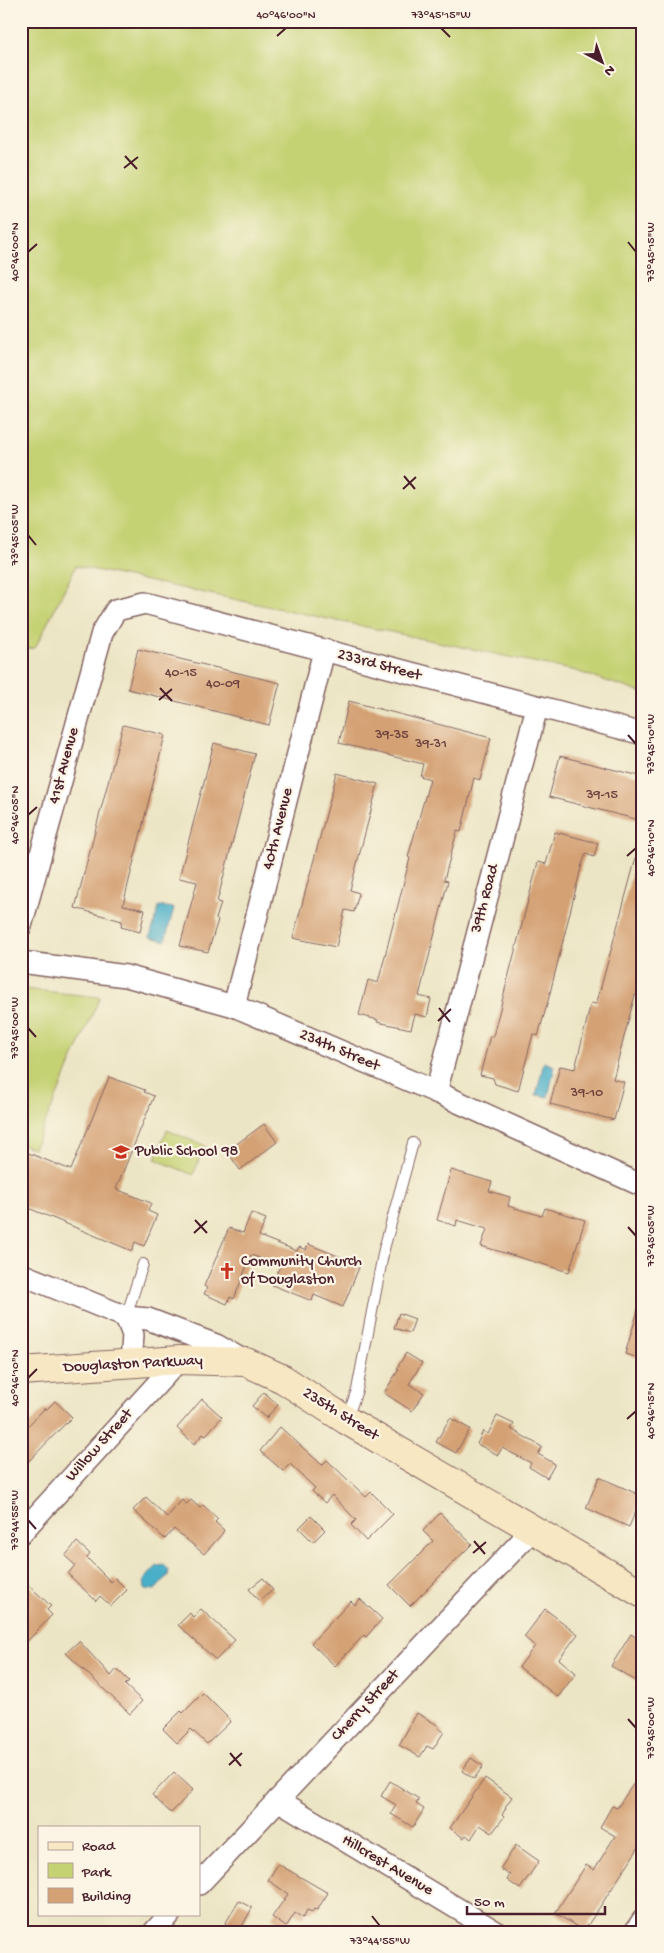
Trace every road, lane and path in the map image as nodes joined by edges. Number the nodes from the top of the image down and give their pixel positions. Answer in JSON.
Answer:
{"nodes":[{"id":1,"x":116,"y":610,"type":"joint"},
{"id":2,"x":324,"y":651,"type":"junction"},
{"id":3,"x":537,"y":707,"type":"junction"},
{"id":4,"x":643,"y":734,"type":"edge"},
{"id":5,"x":21,"y":926,"type":"edge"},
{"id":6,"x":21,"y":962,"type":"edge"},
{"id":7,"x":234,"y":1006,"type":"junction"},
{"id":8,"x":436,"y":1092,"type":"junction"},
{"id":9,"x":412,"y":1143,"type":"dead end"},
{"id":10,"x":641,"y":1180,"type":"edge"},
{"id":11,"x":143,"y":1264,"type":"dead end"},
{"id":12,"x":21,"y":1274,"type":"edge"},
{"id":13,"x":126,"y":1317,"type":"junction"},
{"id":14,"x":179,"y":1360,"type":"junction"},
{"id":15,"x":246,"y":1362,"type":"junction"},
{"id":16,"x":131,"y":1363,"type":"junction"},
{"id":17,"x":21,"y":1372,"type":"edge"},
{"id":18,"x":346,"y":1420,"type":"junction"},
{"id":19,"x":534,"y":1528,"type":"junction"},
{"id":20,"x":21,"y":1533,"type":"edge"},
{"id":21,"x":643,"y":1594,"type":"edge"},
{"id":22,"x":278,"y":1800,"type":"junction"},
{"id":23,"x":200,"y":1883,"type":"edge"},
{"id":24,"x":168,"y":1916,"type":"edge"},
{"id":25,"x":643,"y":1920,"type":"edge"},
{"id":26,"x":154,"y":1932,"type":"edge"},
{"id":27,"x":496,"y":1932,"type":"edge"},
{"id":28,"x":635,"y":1932,"type":"edge"}],
"edges":[{"from":1,"to":2,"type":"street","name":"233rd Street"},
{"from":1,"to":5,"type":"street","name":"41st Avenue"},
{"from":2,"to":3,"type":"street","name":"233rd Street"},
{"from":2,"to":7,"type":"street","name":"40th Avenue"},
{"from":3,"to":4,"type":"street","name":"233rd Street"},
{"from":3,"to":8,"type":"street","name":"39th Road"},
{"from":6,"to":7,"type":"street","name":"234th Street"},
{"from":7,"to":8,"type":"street","name":"234th Street"},
{"from":8,"to":10,"type":"street","name":"234th Street"},
{"from":9,"to":18,"type":"lane"},
{"from":11,"to":13,"type":"lane"},
{"from":12,"to":13,"type":"street","name":"235th Street"},
{"from":13,"to":15,"type":"street","name":"235th Street"},
{"from":13,"to":16,"type":"street"},
{"from":14,"to":15,"type":"main road","name":"Douglaston Parkway"},
{"from":14,"to":16,"type":"main road","name":"Douglaston Parkway"},
{"from":14,"to":20,"type":"street","name":"Willow Street"},
{"from":15,"to":18,"type":"main road","name":"235th Street"},
{"from":16,"to":17,"type":"main road","name":"Douglaston Parkway"},
{"from":18,"to":19,"type":"main road","name":"235th Street"},
{"from":19,"to":21,"type":"main road","name":"235th Street"},
{"from":19,"to":22,"type":"street","name":"Cherry Street"},
{"from":22,"to":23,"type":"street","name":"Cherry Street"},
{"from":22,"to":27,"type":"street","name":"Hillcrest Avenue"},
{"from":24,"to":26,"type":"street"},
{"from":25,"to":28,"type":"street"}]}
